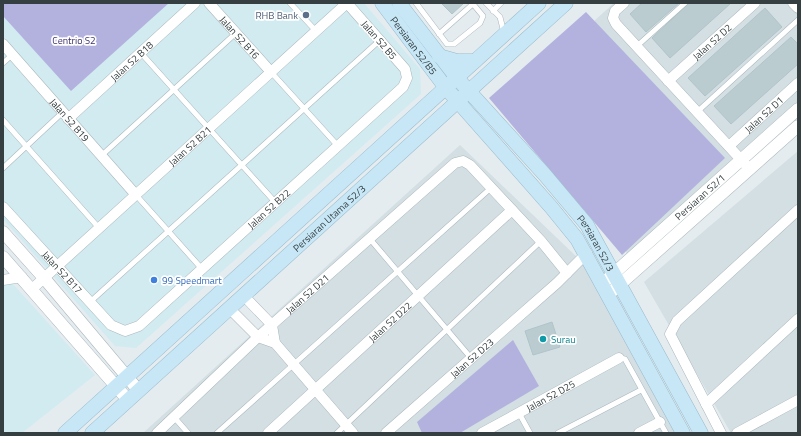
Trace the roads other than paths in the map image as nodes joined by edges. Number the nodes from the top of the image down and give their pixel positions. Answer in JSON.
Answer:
{"nodes":[{"id":1,"x":195,"y":3,"type":"edge"},
{"id":2,"x":209,"y":3,"type":"edge"},
{"id":3,"x":290,"y":3,"type":"edge"},
{"id":4,"x":347,"y":3,"type":"edge"},
{"id":5,"x":382,"y":3,"type":"edge"},
{"id":6,"x":398,"y":3,"type":"edge"},
{"id":7,"x":416,"y":3,"type":"edge"},
{"id":8,"x":486,"y":3,"type":"edge"},
{"id":9,"x":492,"y":3,"type":"edge"},
{"id":10,"x":501,"y":3,"type":"edge"},
{"id":11,"x":539,"y":3,"type":"edge"},
{"id":12,"x":566,"y":3,"type":"edge"},
{"id":13,"x":624,"y":3,"type":"edge"},
{"id":14,"x":685,"y":3,"type":"edge"},
{"id":15,"x":755,"y":3,"type":"edge"},
{"id":16,"x":793,"y":3,"type":"edge"},
{"id":17,"x":473,"y":4,"type":"edge"},
{"id":18,"x":798,"y":8,"type":"edge"},
{"id":19,"x":493,"y":11,"type":"junction"},
{"id":20,"x":798,"y":20,"type":"edge"},
{"id":21,"x":316,"y":31,"type":"junction"},
{"id":22,"x":236,"y":33,"type":"junction"},
{"id":23,"x":439,"y":34,"type":"junction"},
{"id":24,"x":505,"y":34,"type":"junction"},
{"id":25,"x":380,"y":41,"type":"junction"},
{"id":26,"x":3,"y":44,"type":"edge"},
{"id":27,"x":637,"y":46,"type":"junction"},
{"id":28,"x":141,"y":53,"type":"junction"},
{"id":29,"x":12,"y":55,"type":"junction"},
{"id":30,"x":439,"y":56,"type":"junction"},
{"id":31,"x":475,"y":61,"type":"junction"},
{"id":32,"x":3,"y":63,"type":"edge"},
{"id":33,"x":271,"y":72,"type":"junction"},
{"id":34,"x":432,"y":72,"type":"junction"},
{"id":35,"x":407,"y":78,"type":"joint"},
{"id":36,"x":457,"y":78,"type":"junction"},
{"id":37,"x":668,"y":81,"type":"junction"},
{"id":38,"x":798,"y":83,"type":"edge"},
{"id":39,"x":446,"y":88,"type":"junction"},
{"id":40,"x":174,"y":90,"type":"junction"},
{"id":41,"x":468,"y":91,"type":"junction"},
{"id":42,"x":457,"y":101,"type":"junction"},
{"id":43,"x":432,"y":102,"type":"junction"},
{"id":44,"x":305,"y":108,"type":"junction"},
{"id":45,"x":798,"y":109,"type":"edge"},
{"id":46,"x":697,"y":112,"type":"junction"},
{"id":47,"x":66,"y":116,"type":"junction"},
{"id":48,"x":3,"y":120,"type":"edge"},
{"id":49,"x":798,"y":126,"type":"edge"},
{"id":50,"x":209,"y":129,"type":"junction"},
{"id":51,"x":26,"y":146,"type":"junction"},
{"id":52,"x":338,"y":146,"type":"junction"},
{"id":53,"x":729,"y":146,"type":"junction"},
{"id":54,"x":101,"y":156,"type":"junction"},
{"id":55,"x":741,"y":160,"type":"junction"},
{"id":56,"x":242,"y":166,"type":"junction"},
{"id":57,"x":3,"y":168,"type":"edge"},
{"id":58,"x":749,"y":170,"type":"junction"},
{"id":59,"x":492,"y":187,"type":"junction"},
{"id":60,"x":136,"y":195,"type":"junction"},
{"id":61,"x":274,"y":202,"type":"junction"},
{"id":62,"x":3,"y":207,"type":"edge"},
{"id":63,"x":512,"y":210,"type":"junction"},
{"id":64,"x":798,"y":210,"type":"edge"},
{"id":65,"x":100,"y":228,"type":"junction"},
{"id":66,"x":168,"y":231,"type":"junction"},
{"id":67,"x":3,"y":232,"type":"edge"},
{"id":68,"x":370,"y":239,"type":"junction"},
{"id":69,"x":541,"y":241,"type":"junction"},
{"id":70,"x":586,"y":253,"type":"junction"},
{"id":71,"x":3,"y":256,"type":"edge"},
{"id":72,"x":58,"y":266,"type":"junction"},
{"id":73,"x":202,"y":270,"type":"junction"},
{"id":74,"x":398,"y":272,"type":"junction"},
{"id":75,"x":567,"y":273,"type":"junction"},
{"id":76,"x":22,"y":278,"type":"junction"},
{"id":77,"x":44,"y":278,"type":"junction"},
{"id":78,"x":618,"y":279,"type":"junction"},
{"id":79,"x":3,"y":280,"type":"edge"},
{"id":80,"x":32,"y":289,"type":"junction"},
{"id":81,"x":605,"y":290,"type":"junction"},
{"id":82,"x":244,"y":296,"type":"junction"},
{"id":83,"x":418,"y":296,"type":"junction"},
{"id":84,"x":90,"y":302,"type":"junction"},
{"id":85,"x":230,"y":309,"type":"junction"},
{"id":86,"x":798,"y":319,"type":"edge"},
{"id":87,"x":272,"y":325,"type":"junction"},
{"id":88,"x":447,"y":330,"type":"junction"},
{"id":89,"x":125,"y":331,"type":"joint"},
{"id":90,"x":258,"y":337,"type":"junction"},
{"id":91,"x":275,"y":343,"type":"junction"},
{"id":92,"x":471,"y":358,"type":"junction"},
{"id":93,"x":619,"y":358,"type":"joint"},
{"id":94,"x":294,"y":365,"type":"junction"},
{"id":95,"x":127,"y":377,"type":"junction"},
{"id":96,"x":116,"y":386,"type":"junction"},
{"id":97,"x":316,"y":390,"type":"junction"},
{"id":98,"x":641,"y":390,"type":"junction"},
{"id":99,"x":138,"y":391,"type":"junction"},
{"id":100,"x":128,"y":400,"type":"junction"},
{"id":101,"x":798,"y":400,"type":"edge"},
{"id":102,"x":706,"y":404,"type":"junction"},
{"id":103,"x":518,"y":412,"type":"junction"},
{"id":104,"x":174,"y":417,"type":"junction"},
{"id":105,"x":660,"y":422,"type":"junction"},
{"id":106,"x":346,"y":425,"type":"junction"},
{"id":107,"x":64,"y":433,"type":"edge"},
{"id":108,"x":92,"y":433,"type":"edge"},
{"id":109,"x":157,"y":433,"type":"edge"},
{"id":110,"x":188,"y":433,"type":"edge"},
{"id":111,"x":217,"y":433,"type":"edge"},
{"id":112,"x":268,"y":433,"type":"edge"},
{"id":113,"x":337,"y":433,"type":"edge"},
{"id":114,"x":353,"y":433,"type":"edge"},
{"id":115,"x":386,"y":433,"type":"edge"},
{"id":116,"x":482,"y":433,"type":"edge"},
{"id":117,"x":530,"y":433,"type":"edge"},
{"id":118,"x":558,"y":433,"type":"edge"},
{"id":119,"x":639,"y":433,"type":"edge"},
{"id":120,"x":666,"y":433,"type":"edge"},
{"id":121,"x":683,"y":433,"type":"edge"},
{"id":122,"x":701,"y":433,"type":"edge"},
{"id":123,"x":721,"y":433,"type":"edge"},
{"id":124,"x":737,"y":433,"type":"edge"}],
"edges":[{"from":1,"to":28,"type":"street","name":"Jalan S2 B18"},
{"from":2,"to":22,"type":"street","name":"Jalan S2 B16"},
{"from":3,"to":21,"type":"lane"},
{"from":4,"to":21,"type":"street","name":"Jalan S2 B21"},
{"from":4,"to":25,"type":"street","name":"Jalan S2 B5"},
{"from":5,"to":34,"type":"main road","name":"Persiaran S2/B5"},
{"from":6,"to":30,"type":"main road","name":"Persiaran S2/B5"},
{"from":7,"to":23,"type":"lane"},
{"from":8,"to":19,"type":"lane"},
{"from":9,"to":19,"type":"lane"},
{"from":10,"to":19,"type":"lane"},
{"from":11,"to":24,"type":"main road","name":"Persiaran Utama S2/3"},
{"from":12,"to":41,"type":"main road","name":"Persiaran Utama S2/3"},
{"from":13,"to":27,"type":"street"},
{"from":14,"to":27,"type":"lane"},
{"from":15,"to":37,"type":"street","name":"Jalan S2 D2"},
{"from":16,"to":18,"type":"street"},
{"from":17,"to":23,"type":"lane"},
{"from":17,"to":23,"type":"lane"},
{"from":19,"to":24,"type":"lane"},
{"from":20,"to":46,"type":"lane"},
{"from":21,"to":33,"type":"street","name":"Jalan S2 B21"},
{"from":22,"to":33,"type":"street","name":"Jalan S2 B16"},
{"from":22,"to":40,"type":"lane"},
{"from":24,"to":31,"type":"main road","name":"Persiaran Utama S2/3"},
{"from":25,"to":35,"type":"street","name":"Jalan S2 B5"},
{"from":25,"to":44,"type":"lane"},
{"from":26,"to":29,"type":"street","name":"Jalan S2 B19"},
{"from":27,"to":37,"type":"street"},
{"from":28,"to":40,"type":"lane"},
{"from":28,"to":47,"type":"street","name":"Jalan S2 B18"},
{"from":29,"to":32,"type":"lane"},
{"from":29,"to":47,"type":"street","name":"Jalan S2 B19"},
{"from":30,"to":31,"type":"main road"},
{"from":30,"to":36,"type":"main road","name":"Persiaran S2/B5"},
{"from":31,"to":36,"type":"main road","name":"Persiaran Utama S2/3"},
{"from":33,"to":44,"type":"lane"},
{"from":33,"to":50,"type":"street","name":"Jalan S2 B21"},
{"from":34,"to":39,"type":"main road","name":"Persiaran S2/B5"},
{"from":34,"to":43,"type":"main road"},
{"from":35,"to":52,"type":"street","name":"Jalan S2 B22"},
{"from":36,"to":39,"type":"main road","name":"Persiaran Utama S2/3"},
{"from":36,"to":41,"type":"main road","name":"Persiaran S2/3"},
{"from":37,"to":46,"type":"street"},
{"from":38,"to":53,"type":"street","name":"Jalan S2 D1"},
{"from":39,"to":42,"type":"main road","name":"Persiaran S2/B5"},
{"from":39,"to":43,"type":"main road","name":"Persiaran Utama S2/3"},
{"from":40,"to":50,"type":"lane"},
{"from":40,"to":54,"type":"lane"},
{"from":41,"to":42,"type":"main road","name":"Persiaran Utama S2/3"},
{"from":41,"to":78,"type":"main road","name":"Persiaran S2/3"},
{"from":42,"to":70,"type":"main road","name":"Persiaran S2/B5"},
{"from":42,"to":82,"type":"main road","name":"Persiaran Utama S2/3"},
{"from":43,"to":95,"type":"main road","name":"Persiaran Utama S2/3"},
{"from":44,"to":52,"type":"lane"},
{"from":44,"to":56,"type":"lane"},
{"from":45,"to":55,"type":"street","name":"Persiaran S2/1"},
{"from":46,"to":53,"type":"street"},
{"from":47,"to":51,"type":"lane"},
{"from":47,"to":54,"type":"street","name":"Jalan S2 B19"},
{"from":48,"to":51,"type":"lane"},
{"from":49,"to":58,"type":"street","name":"Persiaran S2/1"},
{"from":50,"to":56,"type":"lane"},
{"from":50,"to":60,"type":"street","name":"Jalan S2 B21"},
{"from":51,"to":57,"type":"lane"},
{"from":51,"to":65,"type":"lane"},
{"from":52,"to":61,"type":"street","name":"Jalan S2 B22"},
{"from":53,"to":55,"type":"street"},
{"from":54,"to":60,"type":"street","name":"Jalan S2 B19"},
{"from":55,"to":58,"type":"street"},
{"from":55,"to":78,"type":"street","name":"Persiaran S2/1"},
{"from":56,"to":61,"type":"lane"},
{"from":56,"to":66,"type":"lane"},
{"from":58,"to":78,"type":"street","name":"Persiaran S2/1"},
{"from":59,"to":63,"type":"street"},
{"from":59,"to":68,"type":"street","name":"Jalan S2 D21"},
{"from":59,"to":74,"type":"lane"},
{"from":60,"to":65,"type":"street","name":"Jalan S2 B21"},
{"from":60,"to":66,"type":"lane"},
{"from":61,"to":73,"type":"street","name":"Jalan S2 B22"},
{"from":62,"to":72,"type":"street","name":"Jalan S2 B17"},
{"from":63,"to":69,"type":"street"},
{"from":63,"to":83,"type":"street","name":"Jalan S2 D22"},
{"from":64,"to":102,"type":"street"},
{"from":65,"to":72,"type":"street","name":"Jalan S2 B21"},
{"from":66,"to":73,"type":"lane"},
{"from":66,"to":84,"type":"lane"},
{"from":67,"to":77,"type":"street"},
{"from":68,"to":74,"type":"lane"},
{"from":68,"to":87,"type":"street","name":"Jalan S2 D21"},
{"from":69,"to":75,"type":"street"},
{"from":69,"to":88,"type":"lane"},
{"from":70,"to":75,"type":"street","name":"Jalan S2 D23"},
{"from":70,"to":81,"type":"main road","name":"Persiaran S2/B5"},
{"from":71,"to":76,"type":"street"},
{"from":72,"to":77,"type":"street","name":"Jalan S2 B21"},
{"from":72,"to":84,"type":"street","name":"Jalan S2 B17"},
{"from":73,"to":89,"type":"street","name":"Jalan S2 B22"},
{"from":74,"to":83,"type":"lane"},
{"from":74,"to":94,"type":"lane"},
{"from":75,"to":92,"type":"street","name":"Jalan S2 D23"},
{"from":76,"to":79,"type":"street"},
{"from":76,"to":80,"type":"street"},
{"from":77,"to":80,"type":"street","name":"Jalan S2 B21"},
{"from":77,"to":95,"type":"street"},
{"from":78,"to":81,"type":"street","name":"Persiaran S2/1"},
{"from":78,"to":122,"type":"main road","name":"Persiaran S2/3"},
{"from":80,"to":96,"type":"street"},
{"from":81,"to":121,"type":"main road","name":"Persiaran S2/B5"},
{"from":82,"to":85,"type":"main road","name":"Persiaran Utama S2/3"},
{"from":82,"to":87,"type":"street"},
{"from":83,"to":88,"type":"lane"},
{"from":83,"to":97,"type":"street","name":"Jalan S2 D22"},
{"from":84,"to":89,"type":"street","name":"Jalan S2 B17"},
{"from":85,"to":90,"type":"street"},
{"from":85,"to":99,"type":"main road","name":"Persiaran Utama S2/3"},
{"from":86,"to":102,"type":"street"},
{"from":87,"to":90,"type":"street","name":"Jalan S2 D21"},
{"from":87,"to":91,"type":"street"},
{"from":88,"to":92,"type":"lane"},
{"from":88,"to":106,"type":"lane"},
{"from":90,"to":91,"type":"street"},
{"from":90,"to":104,"type":"street","name":"Jalan S2 D21"},
{"from":91,"to":94,"type":"street"},
{"from":92,"to":115,"type":"street","name":"Jalan S2 D23"},
{"from":93,"to":98,"type":"lane"},
{"from":93,"to":103,"type":"street","name":"Jalan S2 D25"},
{"from":94,"to":97,"type":"street"},
{"from":94,"to":111,"type":"lane"},
{"from":95,"to":96,"type":"main road","name":"Persiaran Utama S2/3"},
{"from":95,"to":99,"type":"street"},
{"from":96,"to":100,"type":"street"},
{"from":96,"to":107,"type":"main road","name":"Persiaran Utama S2/3"},
{"from":97,"to":106,"type":"street"},
{"from":97,"to":112,"type":"street","name":"Jalan S2 D22"},
{"from":98,"to":105,"type":"lane"},
{"from":98,"to":118,"type":"lane"},
{"from":99,"to":100,"type":"main road","name":"Persiaran Utama S2/3"},
{"from":100,"to":108,"type":"main road","name":"Persiaran Utama S2/3"},
{"from":101,"to":124,"type":"street"},
{"from":102,"to":123,"type":"street"},
{"from":103,"to":116,"type":"street","name":"Jalan S2 D25"},
{"from":103,"to":117,"type":"lane"},
{"from":104,"to":109,"type":"street","name":"Jalan S2 D21"},
{"from":104,"to":110,"type":"lane"},
{"from":105,"to":119,"type":"street"},
{"from":105,"to":120,"type":"lane"},
{"from":106,"to":113,"type":"lane"},
{"from":106,"to":114,"type":"street"}]}
